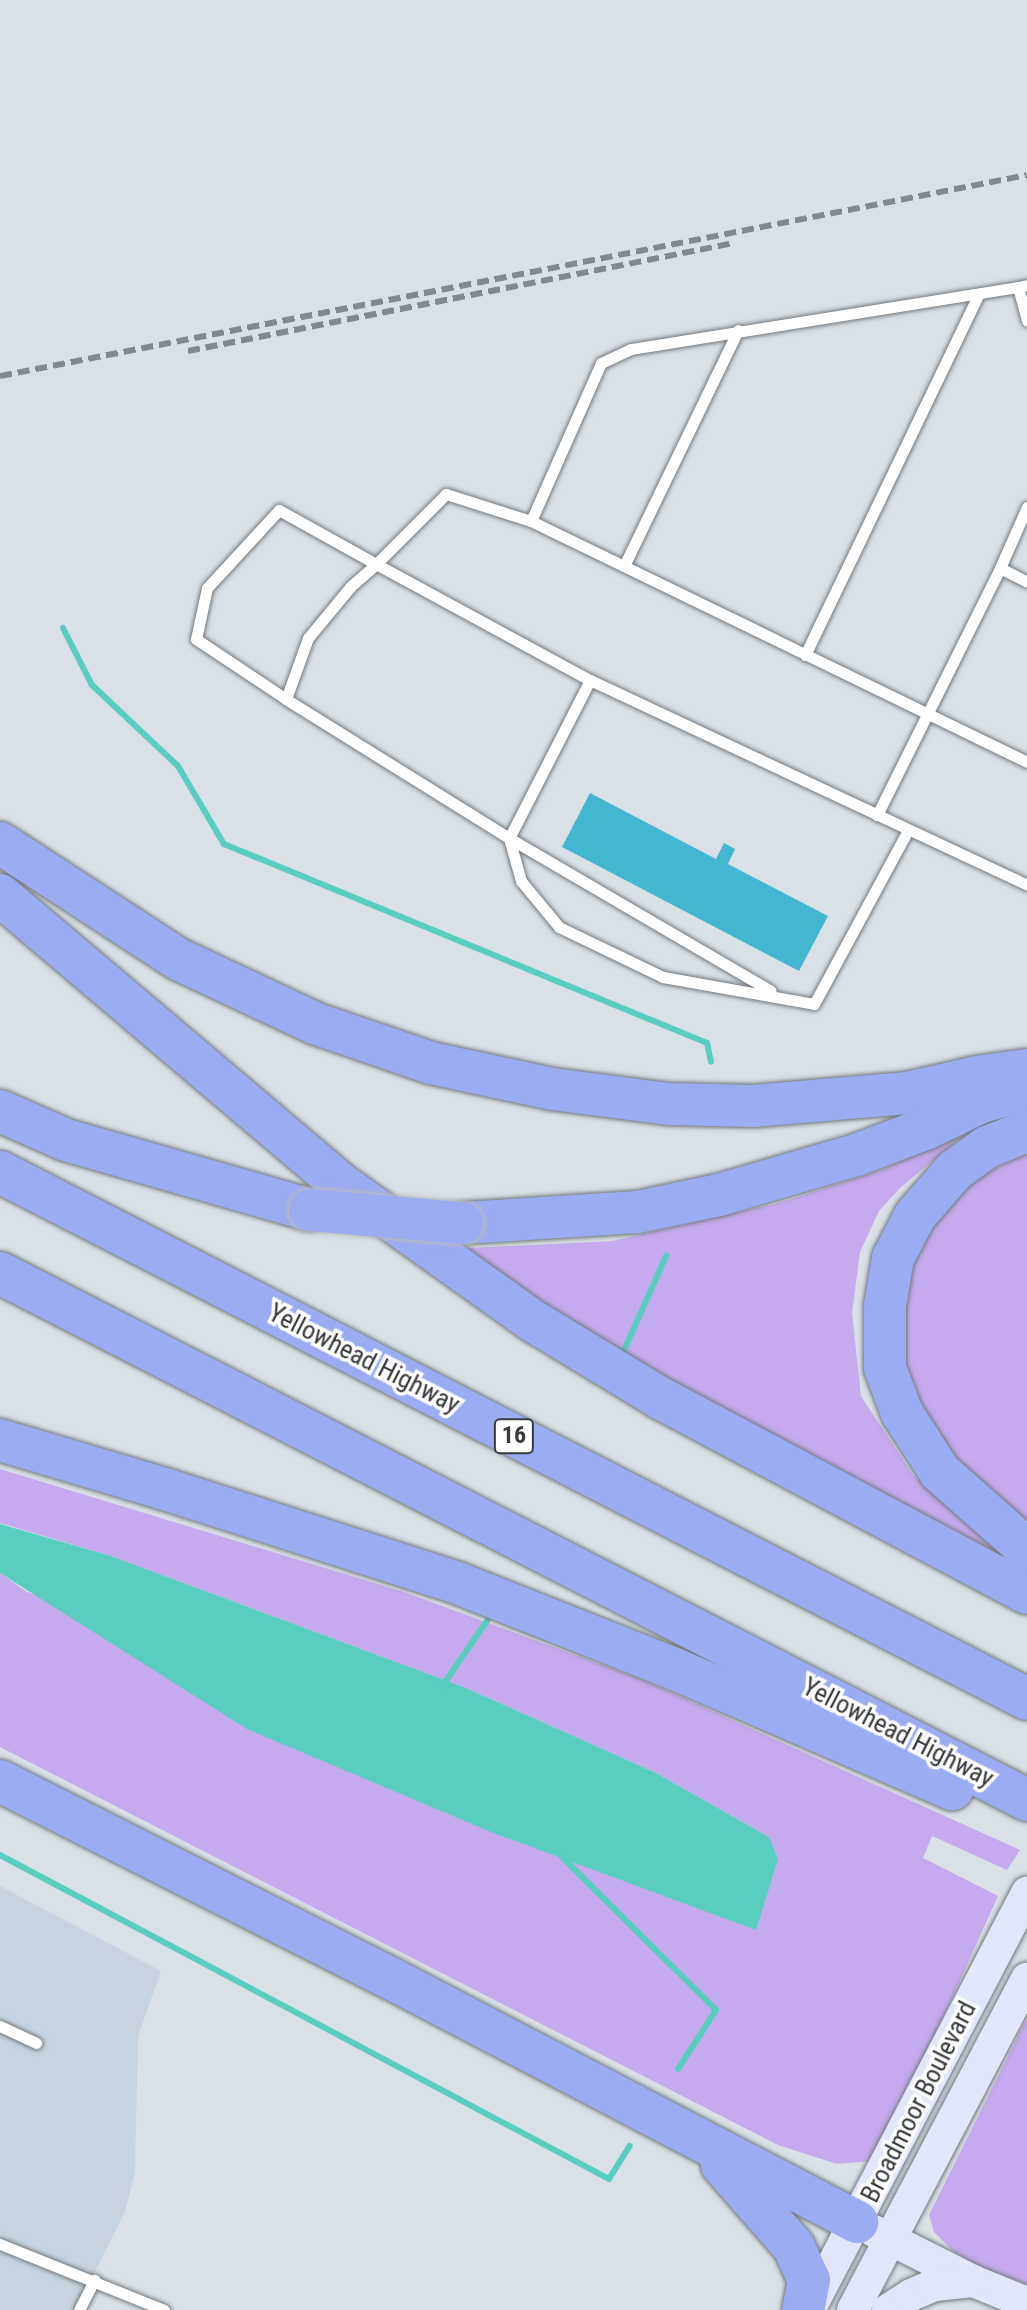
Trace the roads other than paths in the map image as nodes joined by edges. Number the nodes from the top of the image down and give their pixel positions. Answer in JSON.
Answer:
{"nodes":[{"id":1,"x":1023,"y":286,"type":"edge"},
{"id":2,"x":979,"y":294,"type":"junction"},
{"id":3,"x":1027,"y":321,"type":"edge"},
{"id":4,"x":738,"y":330,"type":"junction"},
{"id":5,"x":1027,"y":507,"type":"edge"},
{"id":6,"x":531,"y":521,"type":"junction"},
{"id":7,"x":376,"y":564,"type":"junction"},
{"id":8,"x":624,"y":566,"type":"junction"},
{"id":9,"x":1000,"y":568,"type":"junction"},
{"id":10,"x":1027,"y":582,"type":"edge"},
{"id":11,"x":805,"y":655,"type":"junction"},
{"id":12,"x":590,"y":680,"type":"junction"},
{"id":13,"x":286,"y":699,"type":"junction"},
{"id":14,"x":928,"y":715,"type":"junction"},
{"id":15,"x":1027,"y":762,"type":"edge"},
{"id":16,"x":877,"y":815,"type":"junction"},
{"id":17,"x":908,"y":830,"type":"junction"},
{"id":18,"x":509,"y":838,"type":"junction"},
{"id":19,"x":0,"y":843,"type":"edge"},
{"id":20,"x":1027,"y":885,"type":"edge"},
{"id":21,"x":0,"y":895,"type":"edge"},
{"id":22,"x":779,"y":996,"type":"junction"},
{"id":23,"x":1027,"y":1070,"type":"edge"},
{"id":24,"x":1027,"y":1089,"type":"edge"},
{"id":25,"x":0,"y":1111,"type":"edge"},
{"id":26,"x":1027,"y":1131,"type":"edge"},
{"id":27,"x":0,"y":1172,"type":"edge"},
{"id":28,"x":0,"y":1273,"type":"edge"},
{"id":29,"x":0,"y":1440,"type":"edge"},
{"id":30,"x":1027,"y":1549,"type":"edge"},
{"id":31,"x":1027,"y":1593,"type":"edge"},
{"id":32,"x":1027,"y":1699,"type":"edge"},
{"id":33,"x":0,"y":1770,"type":"edge"},
{"id":34,"x":0,"y":1781,"type":"edge"},
{"id":35,"x":1027,"y":1800,"type":"edge"},
{"id":36,"x":1027,"y":1816,"type":"edge"},
{"id":37,"x":126,"y":1843,"type":"junction"},
{"id":38,"x":1026,"y":1896,"type":"edge"},
{"id":39,"x":1027,"y":1979,"type":"edge"},
{"id":40,"x":0,"y":2026,"type":"edge"},
{"id":41,"x":36,"y":2043,"type":"dead end"},
{"id":42,"x":698,"y":2141,"type":"junction"},
{"id":43,"x":875,"y":2231,"type":"junction"},
{"id":44,"x":1,"y":2248,"type":"edge"},
{"id":45,"x":94,"y":2280,"type":"junction"},
{"id":46,"x":973,"y":2281,"type":"junction"},
{"id":47,"x":1027,"y":2303,"type":"edge"},
{"id":48,"x":79,"y":2310,"type":"edge"},
{"id":49,"x":164,"y":2310,"type":"edge"},
{"id":50,"x":803,"y":2310,"type":"edge"},
{"id":51,"x":809,"y":2310,"type":"edge"},
{"id":52,"x":853,"y":2310,"type":"edge"},
{"id":53,"x":888,"y":2310,"type":"edge"}],
"edges":[{"from":1,"to":2,"type":"lane"},
{"from":1,"to":3,"type":"lane"},
{"from":2,"to":4,"type":"lane"},
{"from":2,"to":11,"type":"lane"},
{"from":4,"to":6,"type":"lane"},
{"from":4,"to":8,"type":"lane"},
{"from":5,"to":9,"type":"lane"},
{"from":6,"to":7,"type":"lane"},
{"from":6,"to":8,"type":"lane"},
{"from":7,"to":12,"type":"lane"},
{"from":7,"to":13,"type":"lane"},
{"from":7,"to":13,"type":"lane"},
{"from":8,"to":11,"type":"lane"},
{"from":9,"to":10,"type":"lane"},
{"from":9,"to":14,"type":"lane"},
{"from":11,"to":14,"type":"lane"},
{"from":12,"to":16,"type":"lane"},
{"from":12,"to":18,"type":"lane"},
{"from":13,"to":18,"type":"lane"},
{"from":14,"to":15,"type":"lane"},
{"from":14,"to":16,"type":"lane"},
{"from":16,"to":17,"type":"lane"},
{"from":17,"to":20,"type":"lane"},
{"from":17,"to":22,"type":"lane"},
{"from":18,"to":22,"type":"lane"},
{"from":18,"to":22,"type":"lane"},
{"from":19,"to":23,"type":"highway"},
{"from":21,"to":31,"type":"highway"},
{"from":24,"to":25,"type":"highway","bridge":true},
{"from":26,"to":30,"type":"highway"},
{"from":27,"to":32,"type":"highway","name":"Yellowhead Highway","number":"16"},
{"from":28,"to":35,"type":"highway","name":"Yellowhead Highway"},
{"from":29,"to":36,"type":"highway"},
{"from":33,"to":37,"type":"highway"},
{"from":34,"to":37,"type":"highway"},
{"from":37,"to":42,"type":"highway"},
{"from":38,"to":43,"type":"main road","name":"Broadmoor Boulevard"},
{"from":39,"to":43,"type":"main road","name":"Broadmoor Boulevard"},
{"from":40,"to":41,"type":"lane"},
{"from":42,"to":43,"type":"highway"},
{"from":42,"to":50,"type":"highway"},
{"from":43,"to":46,"type":"main road"},
{"from":43,"to":51,"type":"main road","name":"Broadmoor Boulevard"},
{"from":43,"to":52,"type":"main road","name":"Broadmoor Boulevard"},
{"from":44,"to":45,"type":"lane"},
{"from":45,"to":48,"type":"lane"},
{"from":45,"to":49,"type":"lane"},
{"from":46,"to":47,"type":"main road"},
{"from":46,"to":53,"type":"main road"}]}
